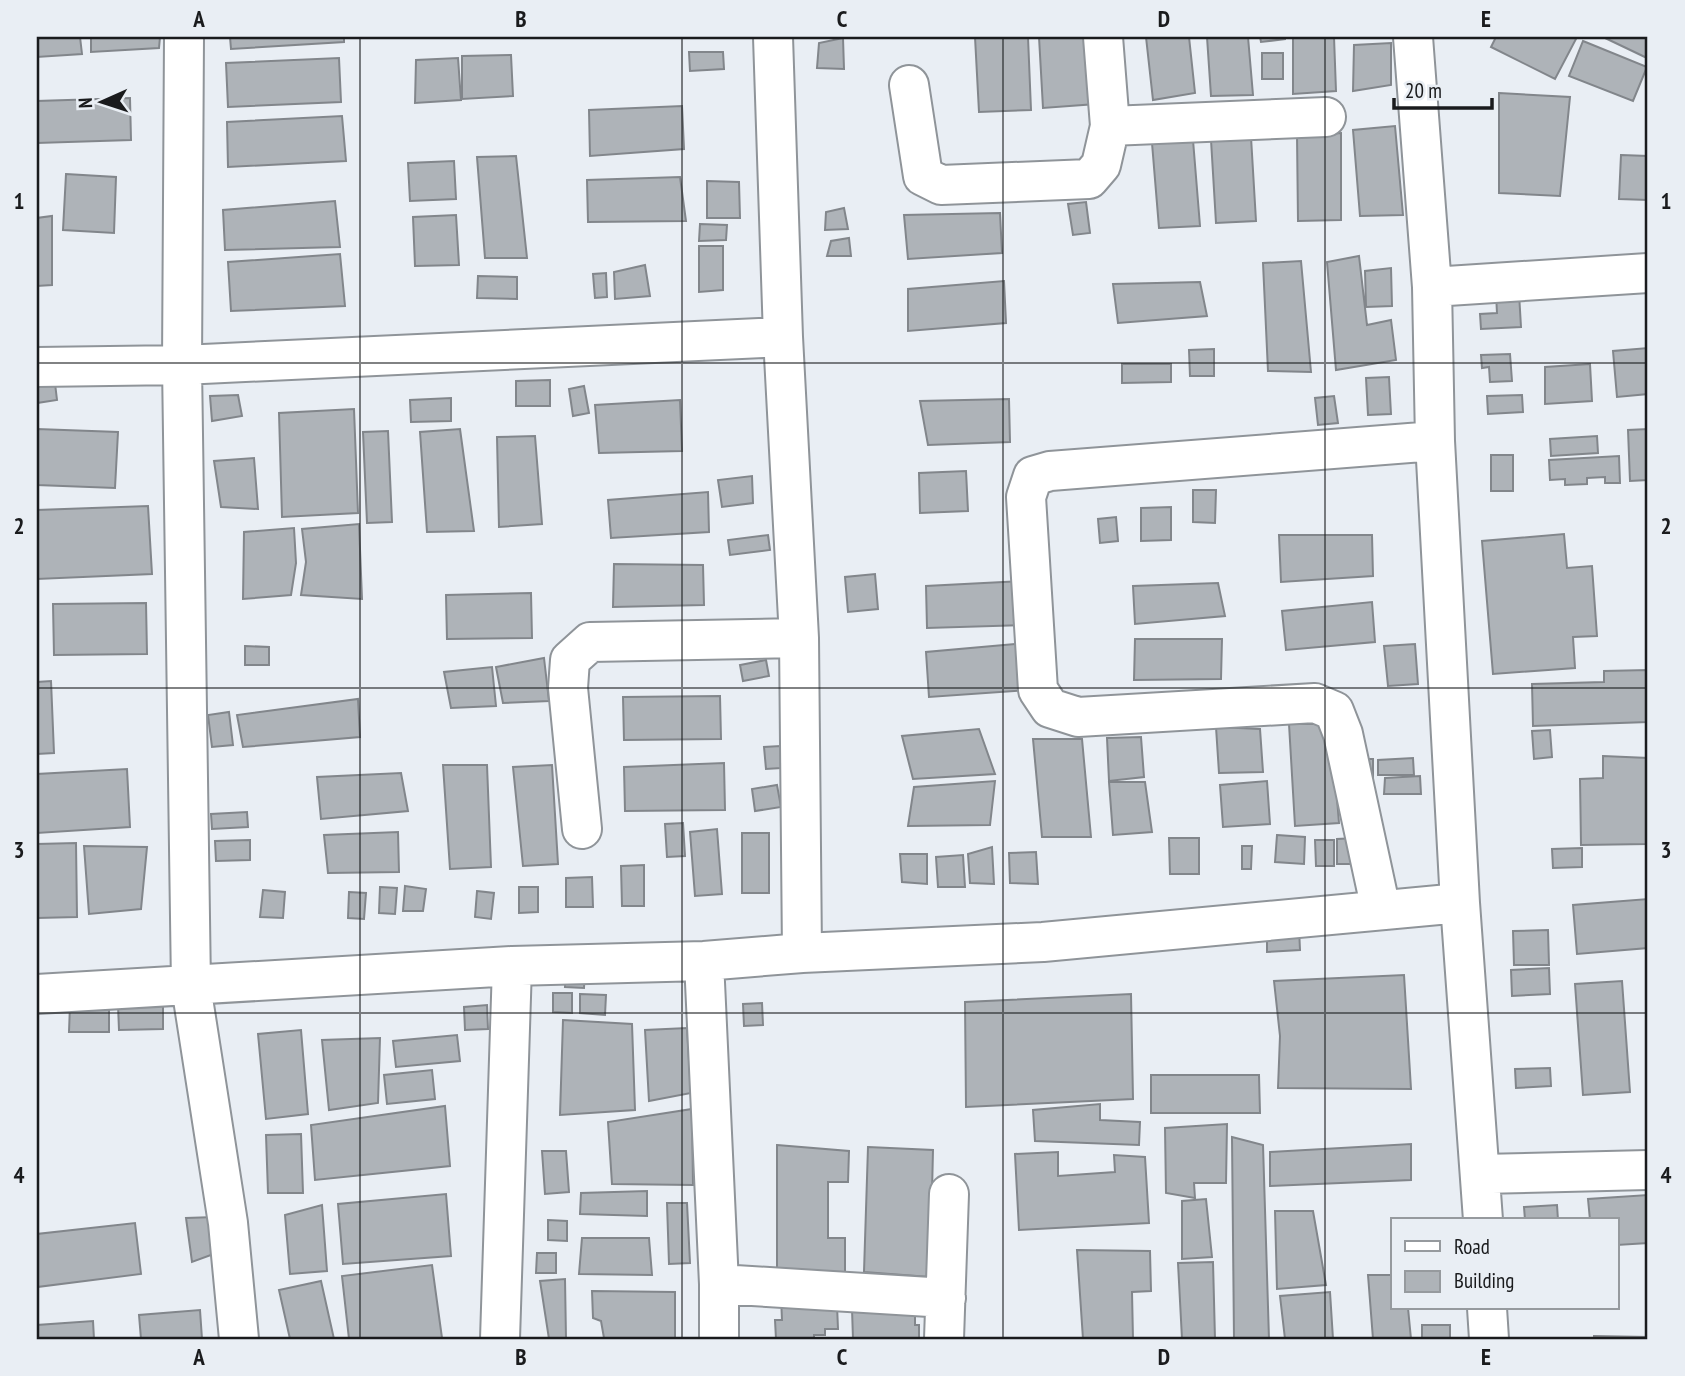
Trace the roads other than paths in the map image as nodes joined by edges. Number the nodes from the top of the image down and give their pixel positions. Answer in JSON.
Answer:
{"nodes":[{"id":1,"x":184,"y":37,"type":"edge"},
{"id":2,"x":772,"y":37,"type":"edge"},
{"id":3,"x":1103,"y":37,"type":"edge"},
{"id":4,"x":1413,"y":37,"type":"edge"},
{"id":5,"x":909,"y":85,"type":"dead end"},
{"id":6,"x":1326,"y":117,"type":"dead end"},
{"id":7,"x":1110,"y":126,"type":"junction"},
{"id":8,"x":1648,"y":273,"type":"edge"},
{"id":9,"x":1432,"y":287,"type":"junction"},
{"id":10,"x":783,"y":337,"type":"junction"},
{"id":11,"x":182,"y":365,"type":"junction"},
{"id":12,"x":37,"y":367,"type":"edge"},
{"id":13,"x":1435,"y":441,"type":"junction"},
{"id":14,"x":799,"y":638,"type":"junction"},
{"id":15,"x":582,"y":829,"type":"dead end"},
{"id":16,"x":1460,"y":903,"type":"junction"},
{"id":17,"x":1381,"y":910,"type":"junction"},
{"id":18,"x":802,"y":953,"type":"junction"},
{"id":19,"x":704,"y":961,"type":"junction"},
{"id":20,"x":512,"y":966,"type":"junction"},
{"id":21,"x":191,"y":986,"type":"junction"},
{"id":22,"x":37,"y":994,"type":"edge"},
{"id":23,"x":1648,"y":1170,"type":"edge"},
{"id":24,"x":1481,"y":1174,"type":"junction"},
{"id":25,"x":949,"y":1194,"type":"dead end"},
{"id":26,"x":1483,"y":1218,"type":"edge"},
{"id":27,"x":719,"y":1284,"type":"junction"},
{"id":28,"x":946,"y":1298,"type":"junction"},
{"id":29,"x":1488,"y":1310,"type":"edge"},
{"id":30,"x":239,"y":1339,"type":"edge"},
{"id":31,"x":500,"y":1339,"type":"edge"},
{"id":32,"x":719,"y":1339,"type":"edge"},
{"id":33,"x":944,"y":1339,"type":"edge"},
{"id":34,"x":1489,"y":1339,"type":"edge"}],
"edges":[{"from":1,"to":11,"type":"street"},
{"from":2,"to":10,"type":"street"},
{"from":3,"to":7,"type":"street"},
{"from":4,"to":9,"type":"street"},
{"from":5,"to":7,"type":"street"},
{"from":6,"to":7,"type":"street"},
{"from":8,"to":9,"type":"street"},
{"from":9,"to":13,"type":"street"},
{"from":10,"to":11,"type":"street"},
{"from":10,"to":14,"type":"street"},
{"from":11,"to":12,"type":"street"},
{"from":11,"to":21,"type":"street"},
{"from":13,"to":16,"type":"street"},
{"from":13,"to":17,"type":"street"},
{"from":14,"to":15,"type":"street"},
{"from":14,"to":18,"type":"street"},
{"from":16,"to":17,"type":"street"},
{"from":16,"to":24,"type":"street"},
{"from":17,"to":18,"type":"street"},
{"from":18,"to":19,"type":"street"},
{"from":19,"to":20,"type":"street"},
{"from":19,"to":27,"type":"street"},
{"from":20,"to":21,"type":"street"},
{"from":20,"to":31,"type":"street"},
{"from":21,"to":22,"type":"street"},
{"from":21,"to":30,"type":"street"},
{"from":23,"to":24,"type":"street"},
{"from":24,"to":26,"type":"street"},
{"from":25,"to":28,"type":"street"},
{"from":27,"to":28,"type":"street"},
{"from":27,"to":32,"type":"street"},
{"from":28,"to":33,"type":"street"},
{"from":29,"to":34,"type":"street"}]}
